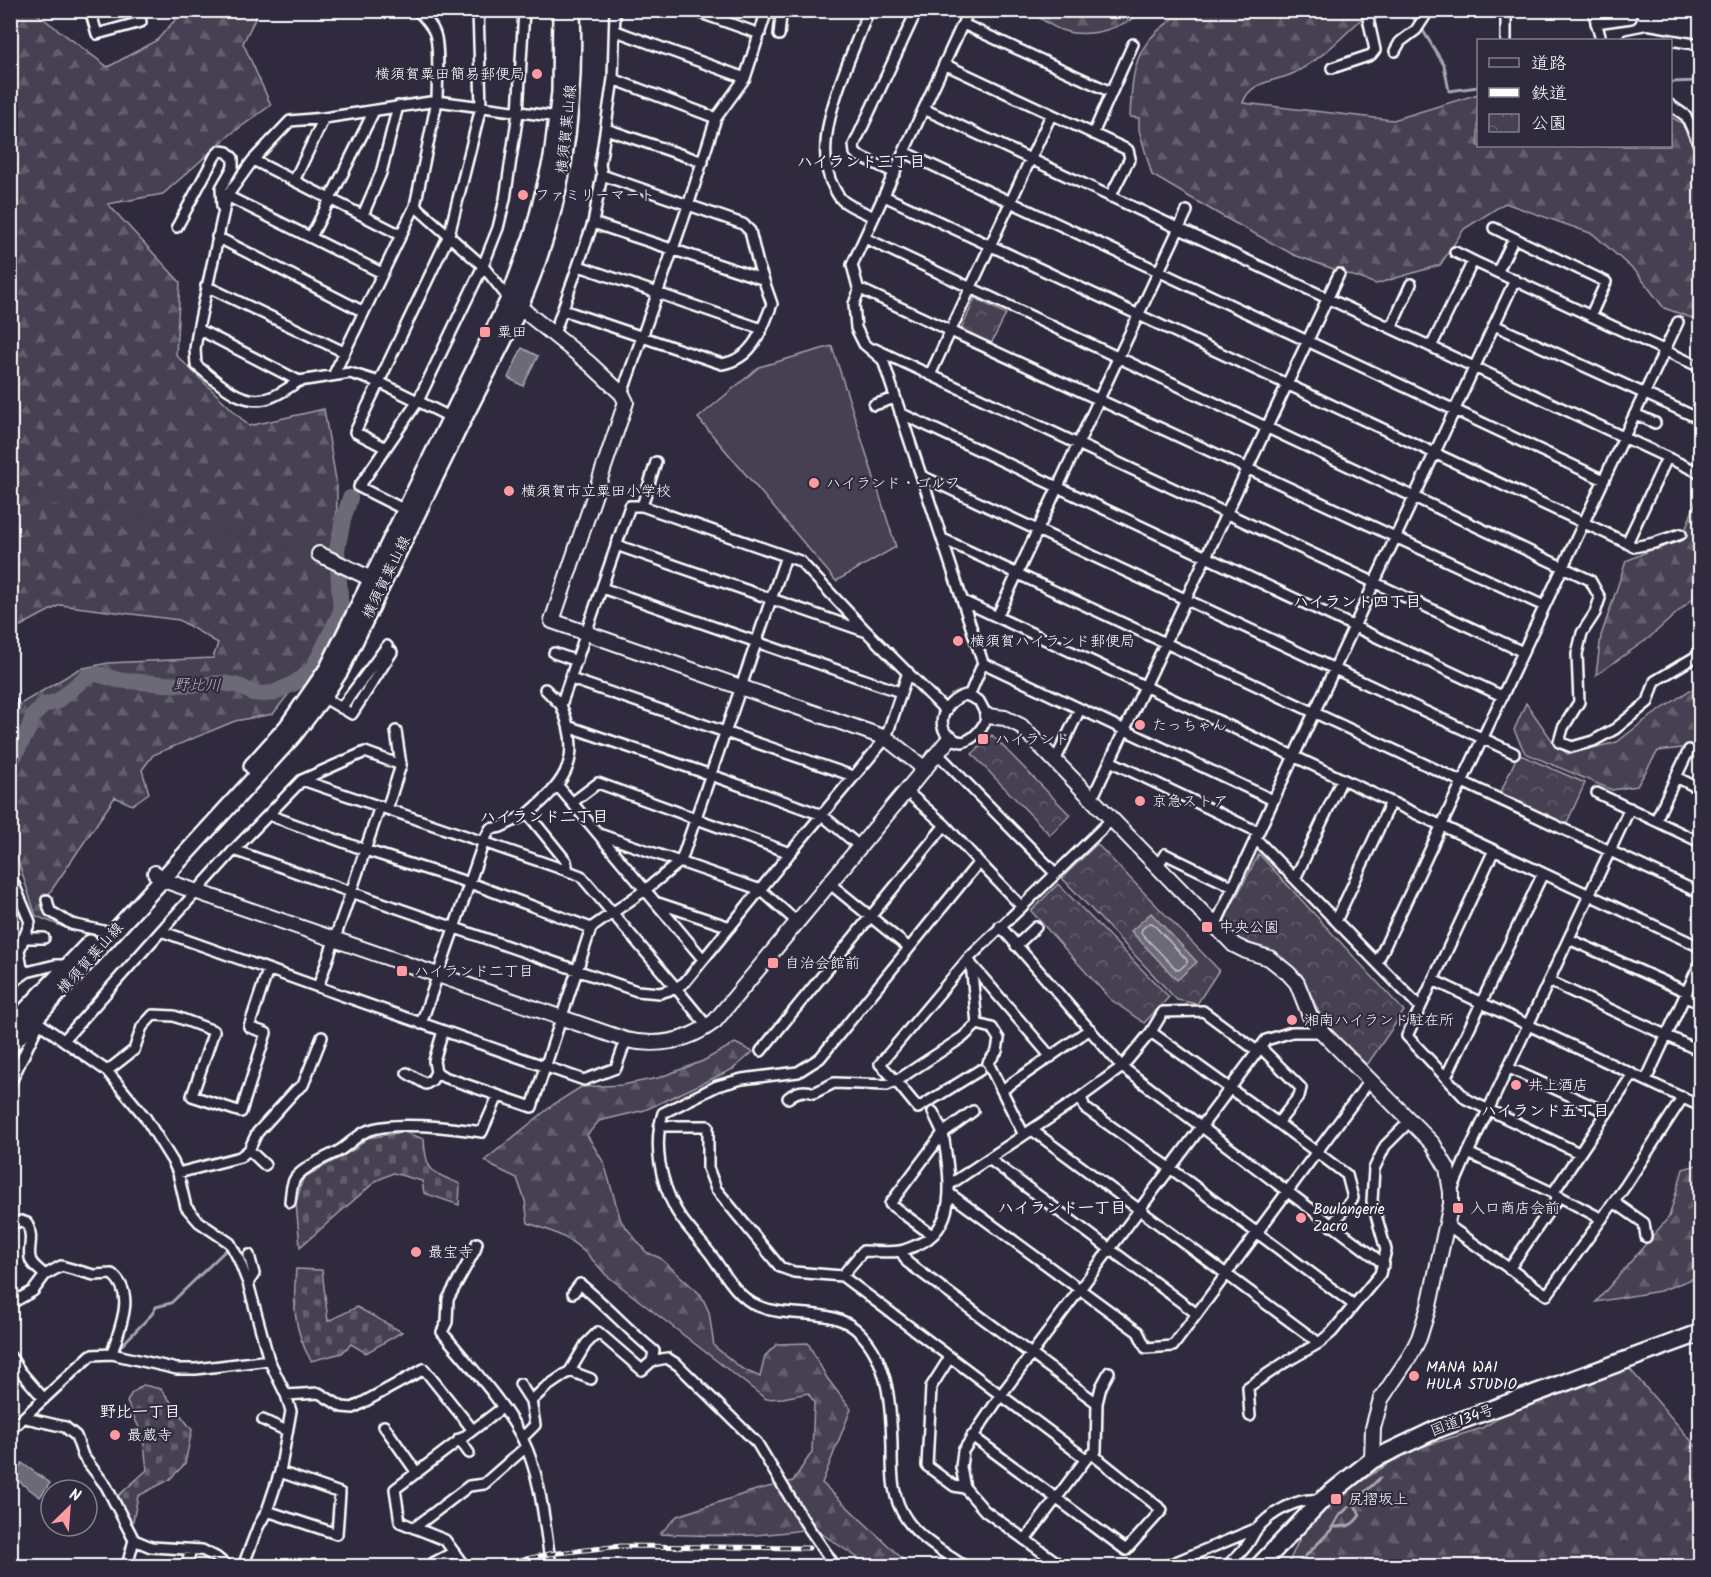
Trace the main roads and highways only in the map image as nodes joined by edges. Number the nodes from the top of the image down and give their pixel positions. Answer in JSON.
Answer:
{"nodes":[{"id":1,"x":561,"y":10,"type":"edge"},
{"id":2,"x":572,"y":10,"type":"edge"},
{"id":3,"x":514,"y":303,"type":"junction"},
{"id":4,"x":377,"y":582,"type":"junction"},
{"id":5,"x":108,"y":931,"type":"junction"},
{"id":6,"x":30,"y":1015,"type":"junction"},
{"id":7,"x":10,"y":1027,"type":"edge"},
{"id":8,"x":10,"y":1046,"type":"edge"},
{"id":9,"x":1701,"y":1333,"type":"edge"},
{"id":10,"x":1259,"y":1566,"type":"edge"}],
"edges":[{"from":1,"to":3,"type":"main road","name":"横須賀葉山線"},
{"from":2,"to":3,"type":"main road","name":"横須賀葉山線"},
{"from":3,"to":4,"type":"main road","name":"横須賀葉山線"},
{"from":3,"to":4,"type":"main road","name":"横須賀葉山線"},
{"from":4,"to":5,"type":"main road","name":"横須賀葉山線"},
{"from":5,"to":6,"type":"main road","name":"横須賀葉山線"},
{"from":5,"to":6,"type":"main road","name":"横須賀葉山線"},
{"from":6,"to":7,"type":"main road","name":"横須賀葉山線"},
{"from":6,"to":8,"type":"main road","name":"横須賀葉山線"},
{"from":9,"to":10,"type":"highway","name":"国道134号"}]}
